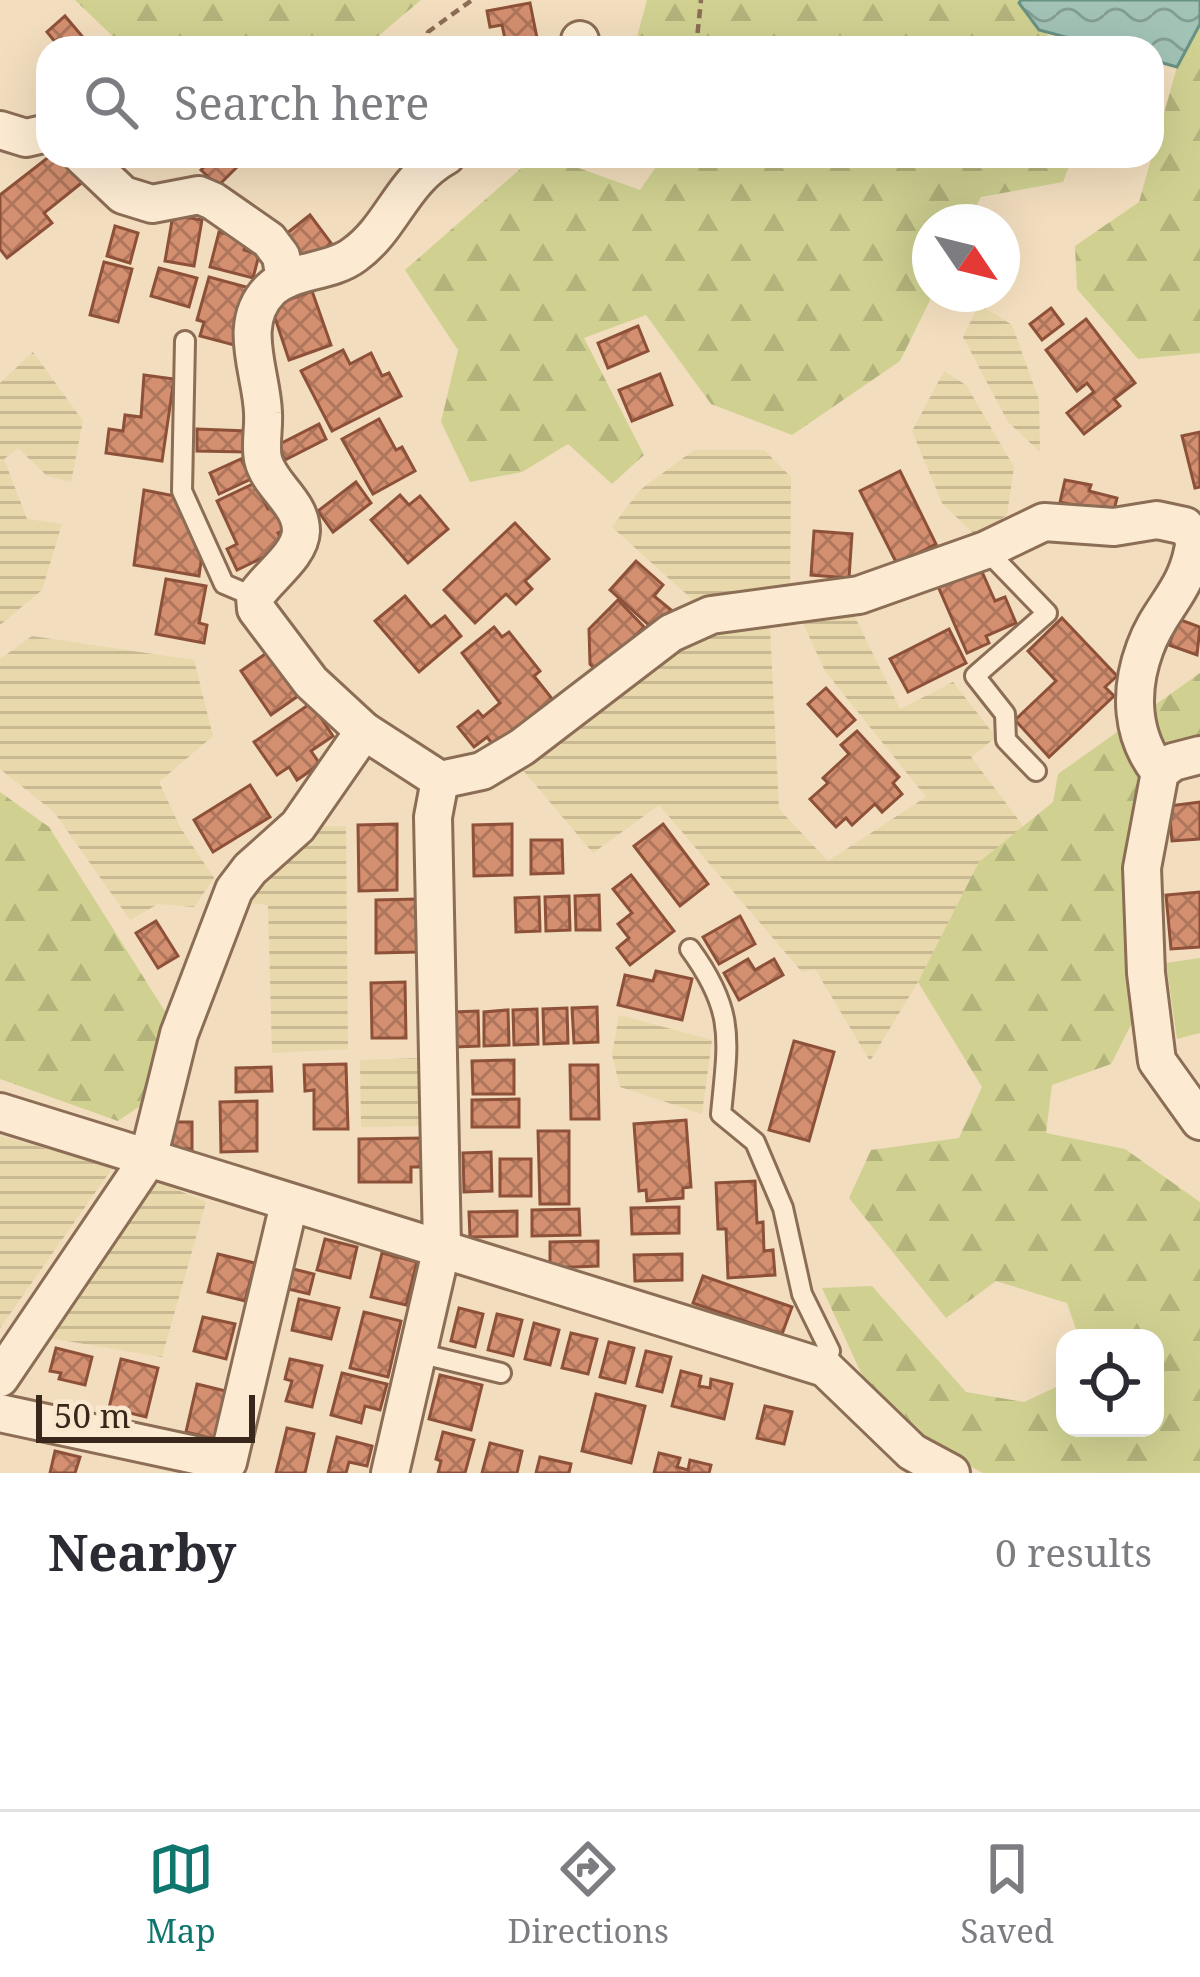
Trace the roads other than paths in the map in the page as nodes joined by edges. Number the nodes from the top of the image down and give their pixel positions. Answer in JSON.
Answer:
{"nodes":[{"id":1,"x":0,"y":130,"type":"edge"},
{"id":2,"x":36,"y":136,"type":"edge"},
{"id":3,"x":95,"y":168,"type":"edge"},
{"id":4,"x":425,"y":168,"type":"edge"},
{"id":5,"x":285,"y":280,"type":"junction"},
{"id":6,"x":185,"y":341,"type":"dead end"},
{"id":7,"x":986,"y":550,"type":"junction"},
{"id":8,"x":255,"y":597,"type":"junction"},
{"id":9,"x":364,"y":731,"type":"junction"},
{"id":10,"x":1200,"y":755,"type":"edge"},
{"id":11,"x":1036,"y":771,"type":"dead end"},
{"id":12,"x":1160,"y":772,"type":"junction"},
{"id":13,"x":440,"y":780,"type":"junction"},
{"id":14,"x":690,"y":949,"type":"dead end"},
{"id":15,"x":0,"y":1112,"type":"edge"},
{"id":16,"x":1200,"y":1121,"type":"edge"},
{"id":17,"x":148,"y":1159,"type":"junction"},
{"id":18,"x":290,"y":1204,"type":"junction"},
{"id":19,"x":442,"y":1247,"type":"junction"},
{"id":20,"x":418,"y":1353,"type":"junction"},
{"id":21,"x":825,"y":1368,"type":"junction"},
{"id":22,"x":500,"y":1373,"type":"dead end"},
{"id":23,"x":0,"y":1378,"type":"edge"},
{"id":24,"x":0,"y":1413,"type":"edge"},
{"id":25,"x":907,"y":1462,"type":"edge"},
{"id":26,"x":390,"y":1473,"type":"edge"},
{"id":27,"x":951,"y":1473,"type":"edge"}],
"edges":[{"from":1,"to":2,"type":"street"},
{"from":3,"to":5,"type":"street"},
{"from":4,"to":5,"type":"street"},
{"from":5,"to":8,"type":"street"},
{"from":6,"to":8,"type":"lane"},
{"from":7,"to":11,"type":"lane"},
{"from":7,"to":12,"type":"street"},
{"from":7,"to":13,"type":"street"},
{"from":8,"to":9,"type":"street"},
{"from":9,"to":13,"type":"street"},
{"from":9,"to":17,"type":"street"},
{"from":10,"to":12,"type":"street"},
{"from":12,"to":16,"type":"street"},
{"from":13,"to":19,"type":"street"},
{"from":14,"to":21,"type":"lane"},
{"from":15,"to":17,"type":"street"},
{"from":17,"to":18,"type":"street"},
{"from":17,"to":23,"type":"street"},
{"from":18,"to":19,"type":"street"},
{"from":18,"to":24,"type":"street"},
{"from":19,"to":20,"type":"street"},
{"from":19,"to":21,"type":"street"},
{"from":20,"to":22,"type":"lane"},
{"from":20,"to":26,"type":"street"},
{"from":21,"to":25,"type":"street"},
{"from":25,"to":27,"type":"street"}]}
